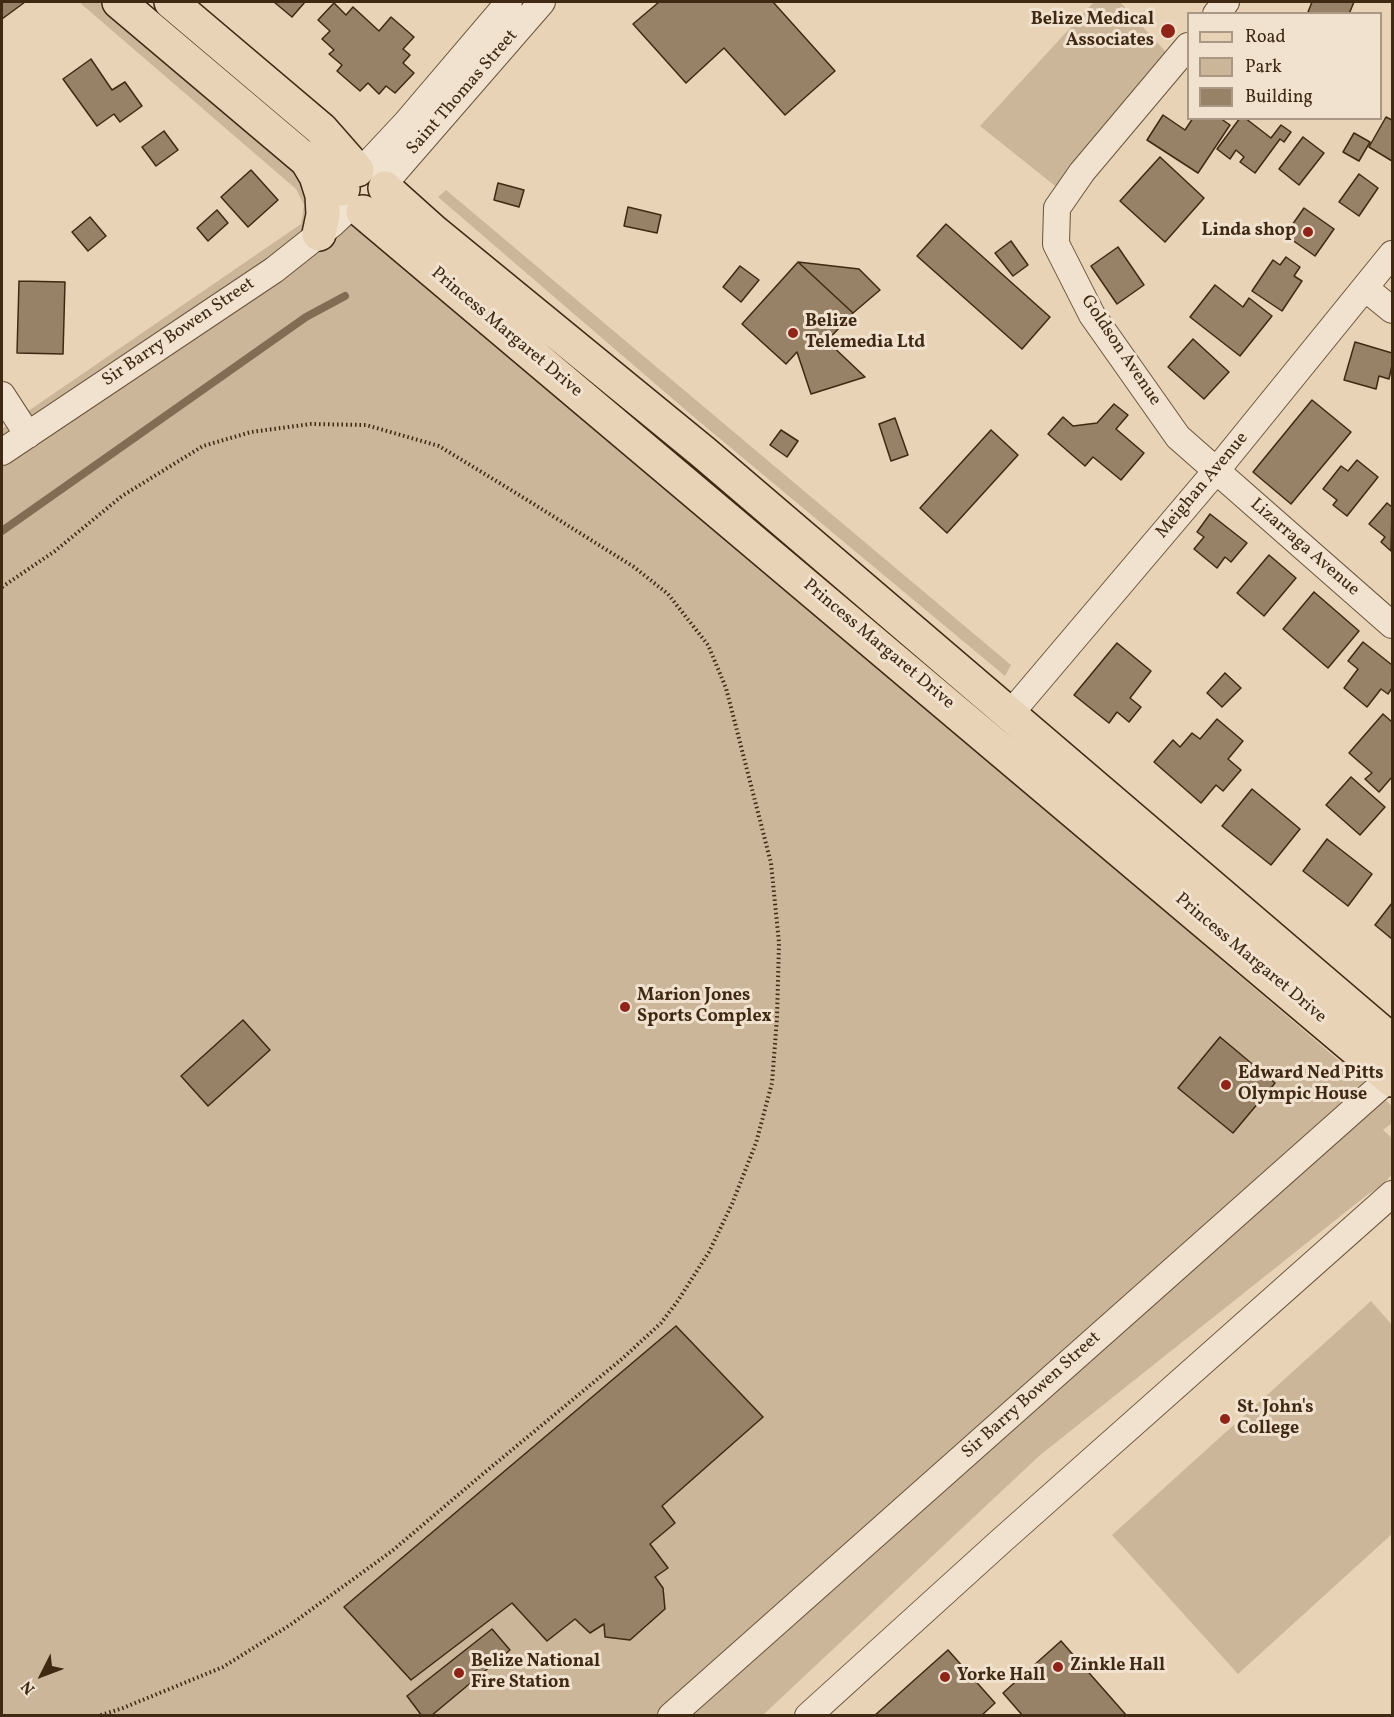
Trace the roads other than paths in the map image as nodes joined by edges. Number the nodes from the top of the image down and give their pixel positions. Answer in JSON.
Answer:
{"nodes":[{"id":1,"x":119,"y":2,"type":"edge"},
{"id":2,"x":171,"y":2,"type":"edge"},
{"id":3,"x":508,"y":2,"type":"edge"},
{"id":4,"x":543,"y":2,"type":"edge"},
{"id":5,"x":1187,"y":47,"type":"edge"},
{"id":6,"x":306,"y":160,"type":"junction"},
{"id":7,"x":364,"y":188,"type":"junction"},
{"id":8,"x":319,"y":234,"type":"junction"},
{"id":9,"x":1392,"y":254,"type":"edge"},
{"id":10,"x":1365,"y":288,"type":"junction"},
{"id":11,"x":1392,"y":310,"type":"edge"},
{"id":12,"x":2,"y":395,"type":"edge"},
{"id":13,"x":28,"y":435,"type":"junction"},
{"id":14,"x":2,"y":452,"type":"edge"},
{"id":15,"x":1216,"y":471,"type":"junction"},
{"id":16,"x":1392,"y":625,"type":"edge"},
{"id":17,"x":1010,"y":714,"type":"junction"},
{"id":18,"x":1392,"y":1041,"type":"edge"},
{"id":19,"x":1392,"y":1078,"type":"edge"},
{"id":20,"x":1392,"y":1194,"type":"edge"},
{"id":21,"x":671,"y":1716,"type":"edge"},
{"id":22,"x":808,"y":1716,"type":"edge"}],
"edges":[{"from":1,"to":6,"type":"main road","name":"Princess Margaret Drive"},
{"from":2,"to":7,"type":"main road","name":"Princess Margaret Drive"},
{"from":3,"to":7,"type":"street","name":"Saint Thomas Street"},
{"from":4,"to":7,"type":"street","name":"Saint Thomas Street"},
{"from":5,"to":15,"type":"street","name":"Goldson Avenue"},
{"from":6,"to":7,"type":"main road","name":"Princess Margaret Drive"},
{"from":6,"to":8,"type":"main road"},
{"from":7,"to":8,"type":"street","name":"Sir Barry Bowen Street"},
{"from":7,"to":17,"type":"main road","name":"Princess Margaret Drive"},
{"from":7,"to":19,"type":"main road","name":"Princess Margaret Drive"},
{"from":8,"to":13,"type":"street","name":"Sir Barry Bowen Street"},
{"from":9,"to":10,"type":"street","name":"Meighan Avenue"},
{"from":10,"to":11,"type":"street"},
{"from":10,"to":15,"type":"street","name":"Meighan Avenue"},
{"from":12,"to":13,"type":"street"},
{"from":13,"to":14,"type":"street","name":"Sir Barry Bowen Street"},
{"from":15,"to":16,"type":"street","name":"Lizarraga Avenue"},
{"from":15,"to":17,"type":"street","name":"Meighan Avenue"},
{"from":17,"to":18,"type":"main road","name":"Princess Margaret Drive"},
{"from":19,"to":21,"type":"street","name":"Sir Barry Bowen Street"},
{"from":20,"to":22,"type":"street"}]}
